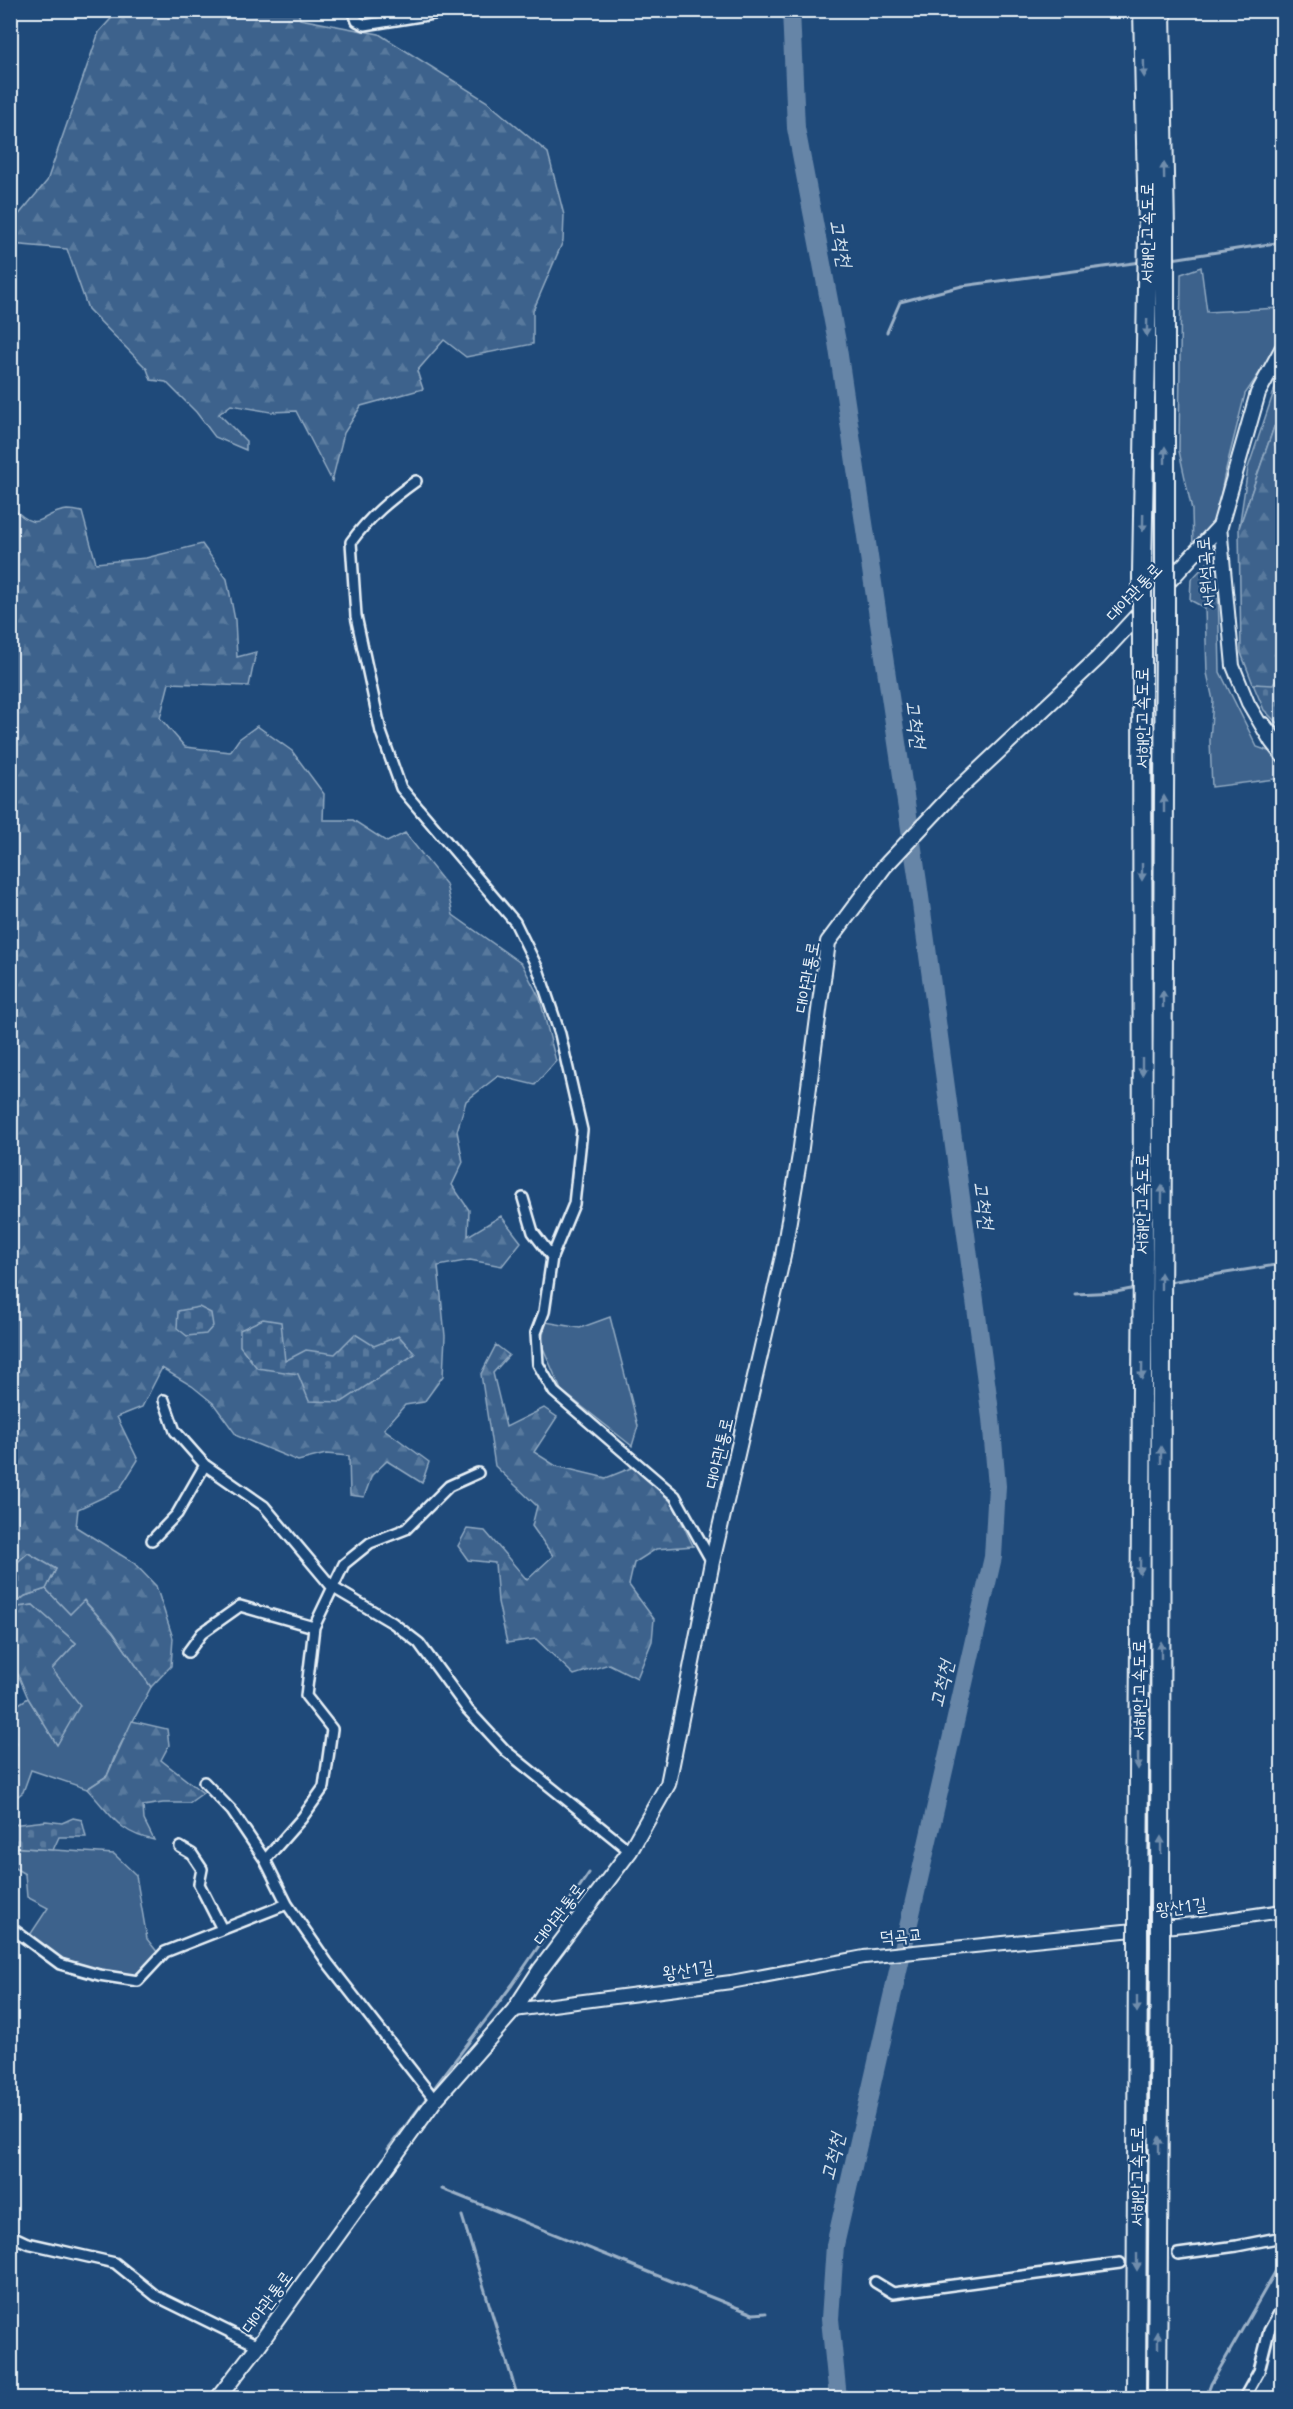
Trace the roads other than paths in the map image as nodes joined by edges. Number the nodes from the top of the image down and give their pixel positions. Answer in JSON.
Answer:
{"nodes":[{"id":1,"x":353,"y":10,"type":"edge"},
{"id":2,"x":458,"y":10,"type":"edge"},
{"id":3,"x":1143,"y":10,"type":"edge"},
{"id":4,"x":1161,"y":10,"type":"edge"},
{"id":5,"x":1156,"y":230,"type":"junction"},
{"id":6,"x":1156,"y":268,"type":"junction"},
{"id":7,"x":1282,"y":349,"type":"edge"},
{"id":8,"x":416,"y":482,"type":"dead end"},
{"id":9,"x":1220,"y":526,"type":"junction"},
{"id":10,"x":1248,"y":702,"type":"junction"},
{"id":11,"x":1282,"y":745,"type":"edge"},
{"id":12,"x":1282,"y":756,"type":"edge"},
{"id":13,"x":523,"y":1198,"type":"dead end"},
{"id":14,"x":1152,"y":1254,"type":"junction"},
{"id":15,"x":552,"y":1257,"type":"junction"},
{"id":16,"x":1152,"y":1311,"type":"junction"},
{"id":17,"x":164,"y":1400,"type":"dead end"},
{"id":18,"x":205,"y":1465,"type":"junction"},
{"id":19,"x":478,"y":1473,"type":"dead end"},
{"id":20,"x":152,"y":1540,"type":"dead end"},
{"id":21,"x":712,"y":1562,"type":"junction"},
{"id":22,"x":332,"y":1587,"type":"junction"},
{"id":23,"x":314,"y":1627,"type":"junction"},
{"id":24,"x":188,"y":1652,"type":"dead end"},
{"id":25,"x":204,"y":1782,"type":"dead end"},
{"id":26,"x":180,"y":1847,"type":"dead end"},
{"id":27,"x":630,"y":1851,"type":"junction"},
{"id":28,"x":265,"y":1860,"type":"junction"},
{"id":29,"x":287,"y":1905,"type":"junction"},
{"id":30,"x":1282,"y":1911,"type":"edge"},
{"id":31,"x":10,"y":1927,"type":"edge"},
{"id":32,"x":222,"y":1929,"type":"junction"},
{"id":33,"x":941,"y":1951,"type":"joint"},
{"id":34,"x":864,"y":1957,"type":"joint"},
{"id":35,"x":514,"y":2010,"type":"junction"},
{"id":36,"x":432,"y":2096,"type":"junction"},
{"id":37,"x":10,"y":2235,"type":"edge"},
{"id":38,"x":1282,"y":2237,"type":"edge"},
{"id":39,"x":1178,"y":2254,"type":"tunnel mouth"},
{"id":40,"x":1120,"y":2263,"type":"tunnel mouth"},
{"id":41,"x":875,"y":2282,"type":"dead end"},
{"id":42,"x":1282,"y":2308,"type":"edge"},
{"id":43,"x":258,"y":2346,"type":"junction"},
{"id":44,"x":218,"y":2398,"type":"edge"},
{"id":45,"x":1136,"y":2398,"type":"edge"},
{"id":46,"x":1157,"y":2398,"type":"edge"},
{"id":47,"x":1244,"y":2398,"type":"edge"}],
"edges":[{"from":1,"to":2,"type":"street"},
{"from":3,"to":5,"type":"highway","name":"서해안고속도로","one_way":true},
{"from":5,"to":4,"type":"highway","name":"서해안고속도로","one_way":true},
{"from":5,"to":6,"type":"highway","name":"서해안고속도로"},
{"from":14,"to":6,"type":"highway","name":"서해안고속도로","one_way":true,"bridge":true},
{"from":6,"to":14,"type":"highway","name":"서해안고속도로","one_way":true,"bridge":true},
{"from":7,"to":9,"type":"main road","name":"서원석곡로"},
{"from":8,"to":15,"type":"street"},
{"from":9,"to":10,"type":"street","name":"서원석곡로"},
{"from":9,"to":21,"type":"main road","name":"대야관통로"},
{"from":10,"to":11,"type":"street"},
{"from":10,"to":12,"type":"street","name":"서원석곡로"},
{"from":13,"to":15,"type":"street"},
{"from":14,"to":16,"type":"highway","name":"서해안고속도로"},
{"from":15,"to":21,"type":"street"},
{"from":16,"to":45,"type":"highway","name":"서해안고속도로","one_way":true,"bridge":true},
{"from":46,"to":16,"type":"highway","name":"서해안고속도로","one_way":true,"bridge":true},
{"from":17,"to":18,"type":"street"},
{"from":18,"to":20,"type":"street"},
{"from":18,"to":22,"type":"street"},
{"from":19,"to":22,"type":"street"},
{"from":21,"to":27,"type":"main road","name":"대야관통로"},
{"from":22,"to":23,"type":"street"},
{"from":22,"to":27,"type":"street"},
{"from":23,"to":24,"type":"street"},
{"from":23,"to":28,"type":"street"},
{"from":25,"to":28,"type":"street"},
{"from":26,"to":32,"type":"street"},
{"from":27,"to":35,"type":"main road","name":"대야관통로"},
{"from":28,"to":29,"type":"street"},
{"from":29,"to":32,"type":"street"},
{"from":29,"to":36,"type":"street"},
{"from":30,"to":33,"type":"street","name":"왕산1길"},
{"from":31,"to":32,"type":"street"},
{"from":33,"to":34,"type":"street","name":"덕곡교"},
{"from":34,"to":35,"type":"street","name":"왕산1길"},
{"from":35,"to":36,"type":"main road","name":"대야관통로"},
{"from":36,"to":43,"type":"main road","name":"대야관통로"},
{"from":37,"to":43,"type":"street"},
{"from":38,"to":39,"type":"street"},
{"from":40,"to":41,"type":"street"},
{"from":42,"to":47,"type":"street"},
{"from":43,"to":44,"type":"main road","name":"대야관통로"}]}
